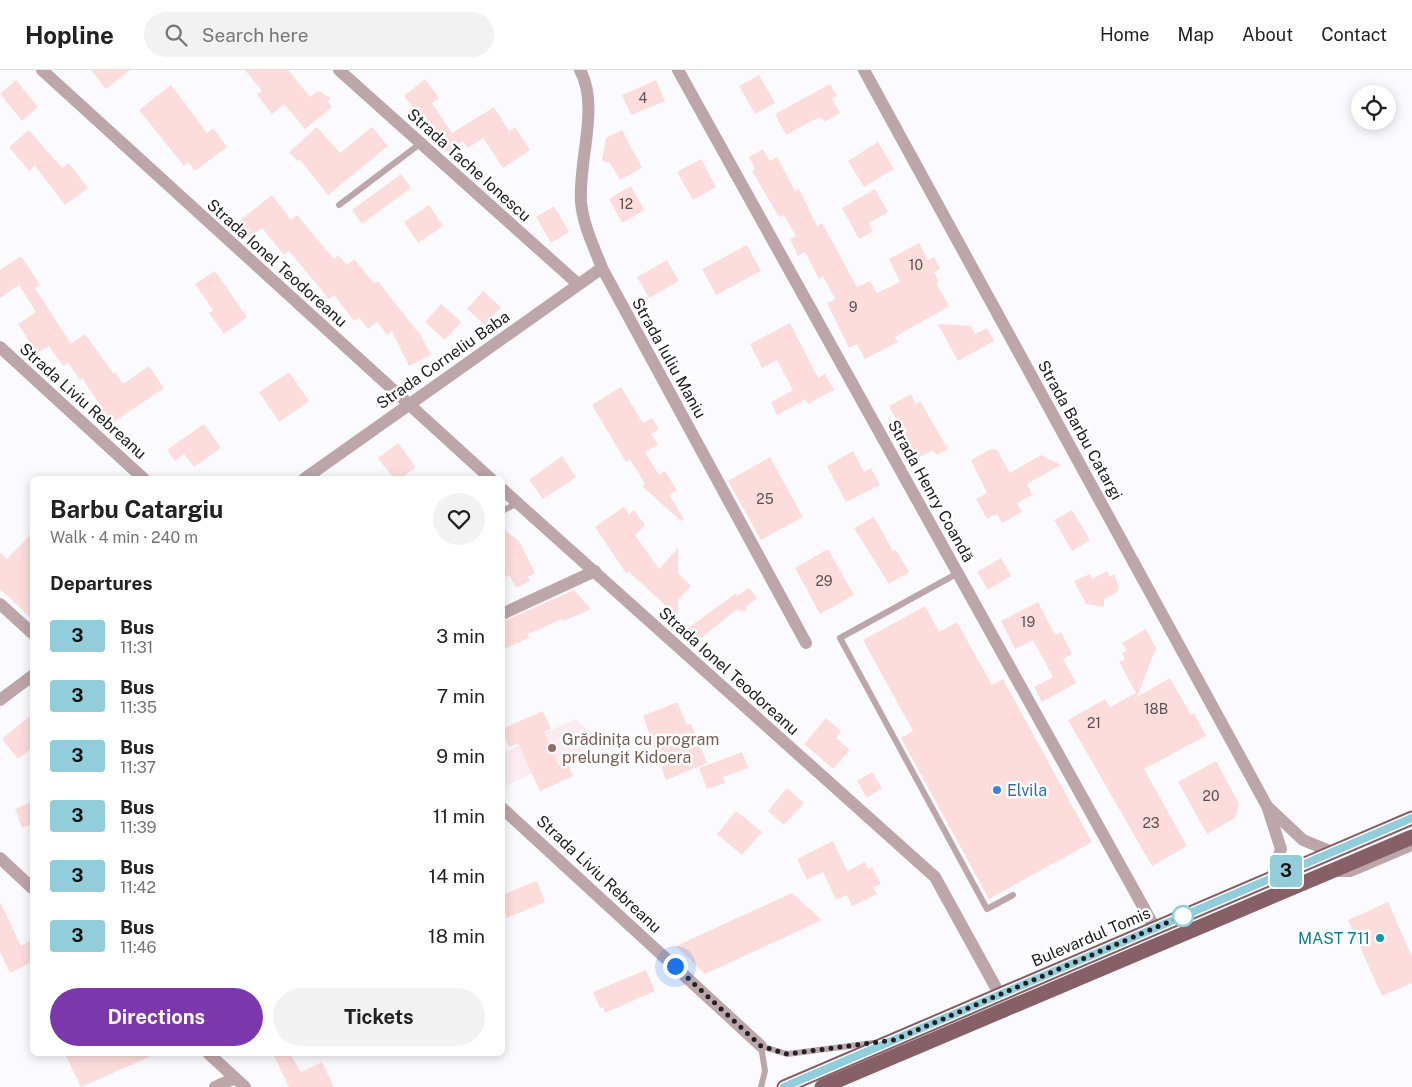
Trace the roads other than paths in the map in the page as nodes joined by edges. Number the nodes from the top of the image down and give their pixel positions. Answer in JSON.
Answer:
{"nodes":[{"id":1,"x":42,"y":70,"type":"edge"},
{"id":2,"x":339,"y":70,"type":"edge"},
{"id":3,"x":580,"y":70,"type":"edge"},
{"id":4,"x":678,"y":70,"type":"edge"},
{"id":5,"x":864,"y":70,"type":"edge"},
{"id":6,"x":421,"y":143,"type":"junction"},
{"id":7,"x":339,"y":206,"type":"dead end"},
{"id":8,"x":602,"y":268,"type":"junction"},
{"id":9,"x":578,"y":284,"type":"junction"},
{"id":10,"x":0,"y":347,"type":"edge"},
{"id":11,"x":408,"y":404,"type":"junction"},
{"id":12,"x":141,"y":476,"type":"edge"},
{"id":13,"x":308,"y":476,"type":"edge"},
{"id":14,"x":489,"y":476,"type":"edge"},
{"id":15,"x":505,"y":492,"type":"edge"},
{"id":16,"x":518,"y":503,"type":"junction"},
{"id":17,"x":505,"y":510,"type":"edge"},
{"id":18,"x":595,"y":572,"type":"junction"},
{"id":19,"x":958,"y":573,"type":"junction"},
{"id":20,"x":0,"y":604,"type":"edge"},
{"id":21,"x":505,"y":613,"type":"edge"},
{"id":22,"x":30,"y":631,"type":"edge"},
{"id":23,"x":806,"y":643,"type":"dead end"},
{"id":24,"x":30,"y":678,"type":"edge"},
{"id":25,"x":0,"y":700,"type":"edge"},
{"id":26,"x":1267,"y":806,"type":"junction"},
{"id":27,"x":505,"y":811,"type":"edge"},
{"id":28,"x":1412,"y":818,"type":"edge"},
{"id":29,"x":1412,"y":836,"type":"edge"},
{"id":30,"x":1412,"y":848,"type":"edge"},
{"id":31,"x":1332,"y":852,"type":"junction"},
{"id":32,"x":0,"y":858,"type":"edge"},
{"id":33,"x":1323,"y":874,"type":"junction"},
{"id":34,"x":1272,"y":877,"type":"junction"},
{"id":35,"x":30,"y":886,"type":"edge"},
{"id":36,"x":1013,"y":894,"type":"dead end"},
{"id":37,"x":1155,"y":928,"type":"junction"},
{"id":38,"x":1000,"y":995,"type":"junction"},
{"id":39,"x":894,"y":1040,"type":"junction"},
{"id":40,"x":761,"y":1046,"type":"junction"},
{"id":41,"x":211,"y":1056,"type":"edge"},
{"id":42,"x":235,"y":1078,"type":"junction"},
{"id":43,"x":214,"y":1087,"type":"edge"},
{"id":44,"x":245,"y":1087,"type":"edge"},
{"id":45,"x":761,"y":1087,"type":"edge"},
{"id":46,"x":784,"y":1087,"type":"edge"},
{"id":47,"x":822,"y":1087,"type":"edge"}],
"edges":[{"from":1,"to":11,"type":"street","name":"Strada Ionel Teodoreanu"},
{"from":2,"to":6,"type":"street","name":"Strada Tache Ionescu"},
{"from":3,"to":8,"type":"street","name":"Strada Iuliu Maniu"},
{"from":4,"to":19,"type":"street","name":"Strada Henry Coandă"},
{"from":5,"to":26,"type":"street","name":"Strada Barbu Catargi"},
{"from":6,"to":7,"type":"lane"},
{"from":6,"to":9,"type":"street","name":"Strada Tache Ionescu"},
{"from":8,"to":9,"type":"street","name":"Strada Corneliu Baba"},
{"from":8,"to":23,"type":"street","name":"Strada Iuliu Maniu"},
{"from":9,"to":11,"type":"street","name":"Strada Corneliu Baba"},
{"from":10,"to":12,"type":"street","name":"Strada Liviu Rebreanu"},
{"from":11,"to":13,"type":"street","name":"Strada Corneliu Baba"},
{"from":11,"to":14,"type":"street","name":"Strada Ionel Teodoreanu"},
{"from":15,"to":16,"type":"street","name":"Strada Ionel Teodoreanu"},
{"from":16,"to":17,"type":"lane"},
{"from":16,"to":18,"type":"street","name":"Strada Ionel Teodoreanu"},
{"from":18,"to":21,"type":"street"},
{"from":18,"to":38,"type":"street","name":"Strada Ionel Teodoreanu"},
{"from":19,"to":36,"type":"lane"},
{"from":19,"to":37,"type":"street","name":"Strada Henry Coandă"},
{"from":20,"to":22,"type":"street"},
{"from":24,"to":25,"type":"street"},
{"from":26,"to":31,"type":"street","name":"Strada Barbu Catargi"},
{"from":26,"to":34,"type":"street","name":"Strada Barbu Catargi"},
{"from":27,"to":40,"type":"street","name":"Strada Liviu Rebreanu"},
{"from":28,"to":31,"type":"main road","name":"Bulevardul Tomis"},
{"from":29,"to":33,"type":"main road","name":"Bulevardul Tomis"},
{"from":30,"to":33,"type":"lane"},
{"from":31,"to":34,"type":"main road","name":"Bulevardul Tomis"},
{"from":32,"to":35,"type":"street"},
{"from":33,"to":47,"type":"main road","name":"Bulevardul Tomis"},
{"from":34,"to":37,"type":"main road","name":"Bulevardul Tomis"},
{"from":37,"to":38,"type":"main road","name":"Bulevardul Tomis"},
{"from":38,"to":39,"type":"main road","name":"Bulevardul Tomis"},
{"from":39,"to":40,"type":"lane","name":"Strada Liviu Rebreanu"},
{"from":39,"to":46,"type":"main road","name":"Bulevardul Tomis"},
{"from":40,"to":45,"type":"lane"},
{"from":41,"to":42,"type":"street"},
{"from":42,"to":43,"type":"street"},
{"from":42,"to":44,"type":"street"}]}
